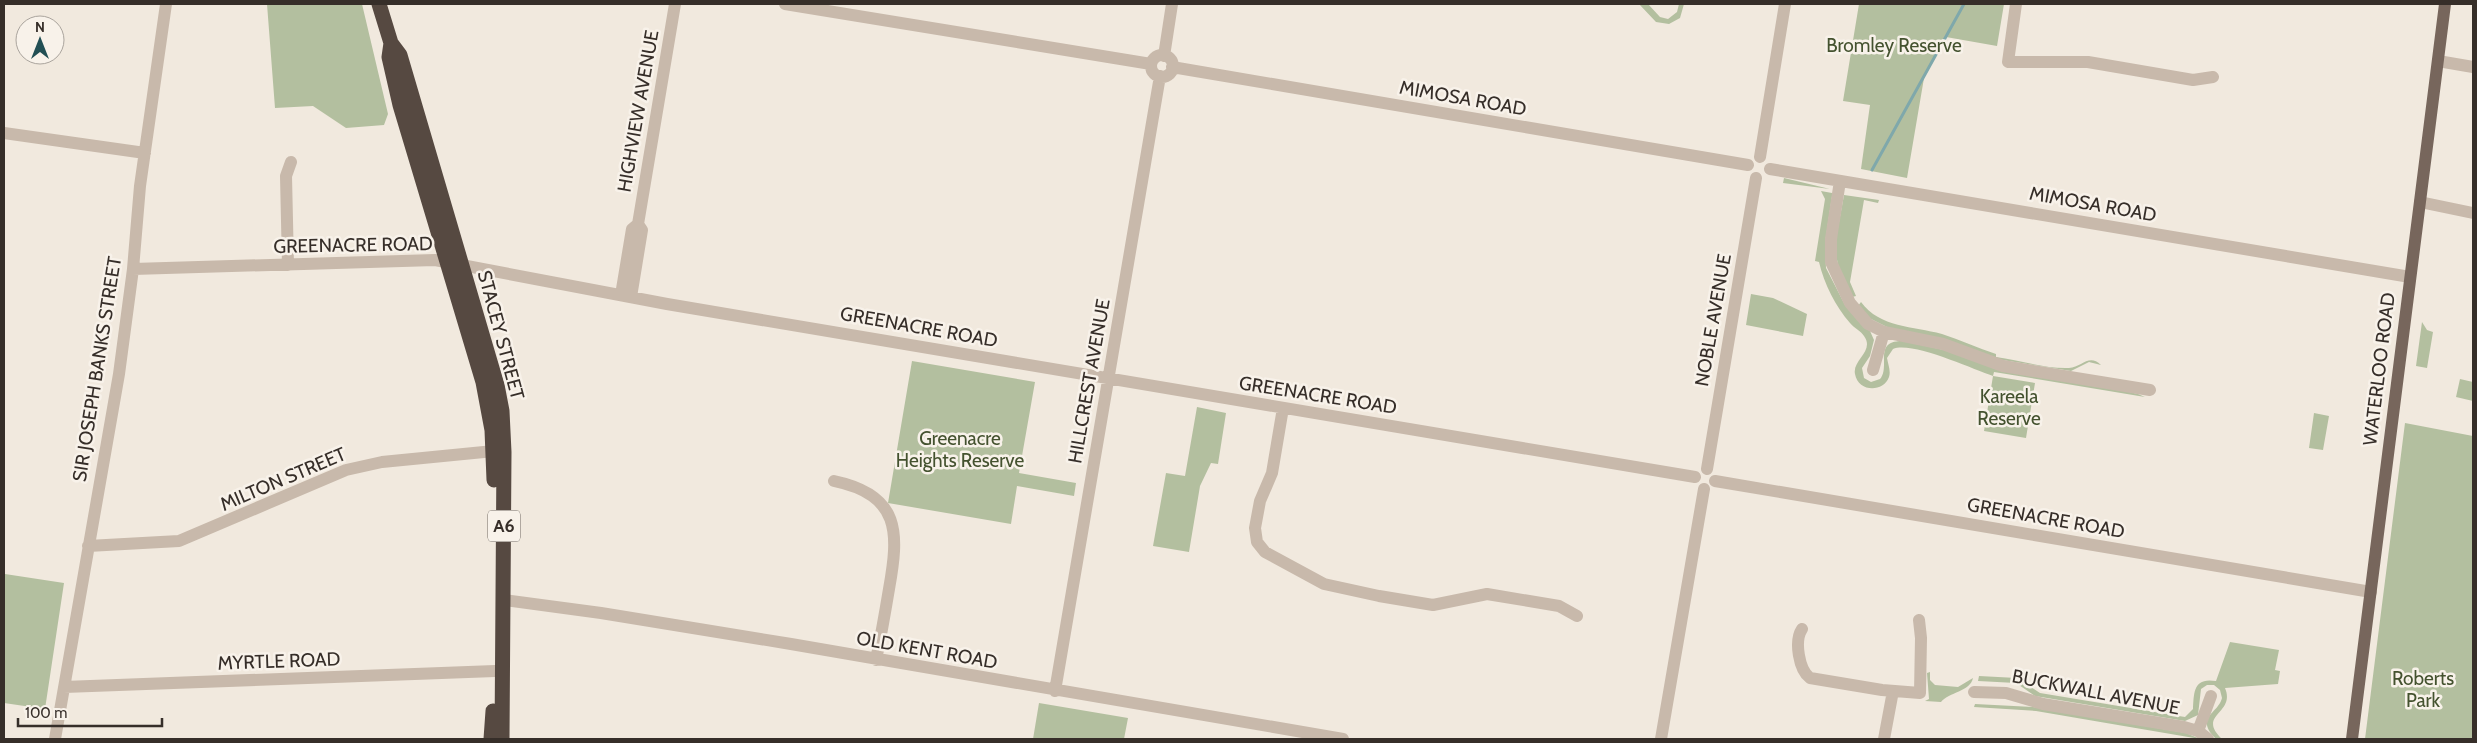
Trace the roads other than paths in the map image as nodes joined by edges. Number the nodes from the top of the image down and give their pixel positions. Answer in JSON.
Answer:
{"nodes":[{"id":1,"x":166,"y":4,"type":"edge"},
{"id":2,"x":379,"y":4,"type":"edge"},
{"id":3,"x":675,"y":4,"type":"edge"},
{"id":4,"x":785,"y":4,"type":"edge"},
{"id":5,"x":1172,"y":4,"type":"edge"},
{"id":6,"x":1786,"y":4,"type":"edge"},
{"id":7,"x":2016,"y":4,"type":"edge"},
{"id":8,"x":2445,"y":4,"type":"edge"},
{"id":9,"x":391,"y":43,"type":"junction"},
{"id":10,"x":1164,"y":56,"type":"junction"},
{"id":11,"x":2438,"y":61,"type":"junction"},
{"id":12,"x":1152,"y":64,"type":"junction"},
{"id":13,"x":1172,"y":67,"type":"junction"},
{"id":14,"x":2473,"y":67,"type":"edge"},
{"id":15,"x":1160,"y":76,"type":"junction"},
{"id":16,"x":2213,"y":77,"type":"dead end"},
{"id":17,"x":4,"y":132,"type":"edge"},
{"id":18,"x":144,"y":153,"type":"junction"},
{"id":19,"x":1760,"y":157,"type":"junction"},
{"id":20,"x":291,"y":162,"type":"dead end"},
{"id":21,"x":1748,"y":165,"type":"junction"},
{"id":22,"x":1770,"y":169,"type":"junction"},
{"id":23,"x":1756,"y":178,"type":"junction"},
{"id":24,"x":1840,"y":181,"type":"junction"},
{"id":25,"x":2420,"y":202,"type":"junction"},
{"id":26,"x":2473,"y":213,"type":"edge"},
{"id":27,"x":446,"y":262,"type":"junction"},
{"id":28,"x":288,"y":265,"type":"junction"},
{"id":29,"x":462,"y":265,"type":"junction"},
{"id":30,"x":133,"y":269,"type":"junction"},
{"id":31,"x":2410,"y":278,"type":"junction"},
{"id":32,"x":626,"y":296,"type":"junction"},
{"id":33,"x":1884,"y":332,"type":"junction"},
{"id":34,"x":1873,"y":370,"type":"dead end"},
{"id":35,"x":1108,"y":379,"type":"junction"},
{"id":36,"x":2150,"y":390,"type":"dead end"},
{"id":37,"x":1283,"y":408,"type":"junction"},
{"id":38,"x":494,"y":451,"type":"junction"},
{"id":39,"x":1707,"y":469,"type":"junction"},
{"id":40,"x":1695,"y":477,"type":"junction"},
{"id":41,"x":834,"y":481,"type":"dead end"},
{"id":42,"x":1715,"y":481,"type":"junction"},
{"id":43,"x":1704,"y":489,"type":"junction"},
{"id":44,"x":88,"y":546,"type":"junction"},
{"id":45,"x":2370,"y":592,"type":"junction"},
{"id":46,"x":504,"y":600,"type":"junction"},
{"id":47,"x":1577,"y":616,"type":"dead end"},
{"id":48,"x":1919,"y":620,"type":"dead end"},
{"id":49,"x":1802,"y":629,"type":"dead end"},
{"id":50,"x":876,"y":660,"type":"junction"},
{"id":51,"x":495,"y":671,"type":"junction"},
{"id":52,"x":64,"y":687,"type":"junction"},
{"id":53,"x":1055,"y":691,"type":"junction"},
{"id":54,"x":1893,"y":691,"type":"junction"},
{"id":55,"x":1974,"y":692,"type":"dead end"},
{"id":56,"x":2211,"y":696,"type":"dead end"},
{"id":57,"x":2198,"y":731,"type":"junction"},
{"id":58,"x":55,"y":739,"type":"edge"},
{"id":59,"x":491,"y":739,"type":"edge"},
{"id":60,"x":502,"y":739,"type":"edge"},
{"id":61,"x":1343,"y":739,"type":"edge"},
{"id":62,"x":1661,"y":739,"type":"edge"},
{"id":63,"x":1884,"y":739,"type":"edge"},
{"id":64,"x":2208,"y":739,"type":"edge"},
{"id":65,"x":2352,"y":739,"type":"edge"}],
"edges":[{"from":1,"to":18,"type":"street","name":"SIR JOSEPH BANKS STREET"},
{"from":2,"to":9,"type":"highway","name":"STACEY STREET","number":"A6"},
{"from":3,"to":32,"type":"street","name":"HIGHVIEW AVENUE"},
{"from":4,"to":12,"type":"street"},
{"from":5,"to":10,"type":"street"},
{"from":6,"to":19,"type":"street"},
{"from":7,"to":16,"type":"street"},
{"from":8,"to":11,"type":"main road","name":"WATERLOO ROAD"},
{"from":9,"to":27,"type":"highway","name":"STACEY STREET","number":"A6"},
{"from":9,"to":29,"type":"highway","name":"STACEY STREET","number":"A6"},
{"from":10,"to":12,"type":"street"},
{"from":10,"to":13,"type":"street"},
{"from":11,"to":14,"type":"street"},
{"from":11,"to":25,"type":"main road","name":"WATERLOO ROAD"},
{"from":12,"to":15,"type":"street"},
{"from":13,"to":15,"type":"street"},
{"from":13,"to":21,"type":"street","name":"MIMOSA ROAD"},
{"from":15,"to":35,"type":"street","name":"HILLCREST AVENUE"},
{"from":17,"to":18,"type":"street"},
{"from":18,"to":30,"type":"street","name":"SIR JOSEPH BANKS STREET"},
{"from":19,"to":21,"type":"street"},
{"from":19,"to":22,"type":"street"},
{"from":20,"to":28,"type":"street"},
{"from":21,"to":23,"type":"street"},
{"from":22,"to":23,"type":"street"},
{"from":22,"to":24,"type":"street","name":"MIMOSA ROAD"},
{"from":23,"to":39,"type":"street","name":"NOBLE AVENUE"},
{"from":24,"to":31,"type":"street","name":"MIMOSA ROAD"},
{"from":24,"to":33,"type":"street"},
{"from":25,"to":26,"type":"street"},
{"from":25,"to":31,"type":"main road","name":"WATERLOO ROAD"},
{"from":27,"to":28,"type":"street","name":"GREENACRE ROAD"},
{"from":27,"to":29,"type":"street","name":"GREENACRE ROAD"},
{"from":27,"to":38,"type":"highway","name":"STACEY STREET","number":"A6"},
{"from":28,"to":30,"type":"street","name":"GREENACRE ROAD"},
{"from":29,"to":32,"type":"street","name":"GREENACRE ROAD"},
{"from":29,"to":46,"type":"highway","name":"STACEY STREET","number":"A6"},
{"from":30,"to":44,"type":"street","name":"SIR JOSEPH BANKS STREET"},
{"from":31,"to":45,"type":"main road","name":"WATERLOO ROAD"},
{"from":32,"to":35,"type":"street","name":"GREENACRE ROAD"},
{"from":33,"to":34,"type":"street"},
{"from":33,"to":36,"type":"street"},
{"from":35,"to":37,"type":"street","name":"GREENACRE ROAD"},
{"from":35,"to":53,"type":"street","name":"HILLCREST AVENUE"},
{"from":37,"to":40,"type":"street","name":"GREENACRE ROAD"},
{"from":37,"to":47,"type":"street"},
{"from":38,"to":44,"type":"street","name":"MILTON STREET"},
{"from":38,"to":51,"type":"highway","name":"STACEY STREET","number":"A6"},
{"from":39,"to":40,"type":"street"},
{"from":39,"to":42,"type":"street"},
{"from":40,"to":43,"type":"street"},
{"from":41,"to":50,"type":"street"},
{"from":42,"to":43,"type":"street"},
{"from":42,"to":45,"type":"street","name":"GREENACRE ROAD"},
{"from":43,"to":62,"type":"street"},
{"from":44,"to":52,"type":"street","name":"SIR JOSEPH BANKS STREET"},
{"from":45,"to":65,"type":"main road","name":"WATERLOO ROAD"},
{"from":46,"to":50,"type":"street","name":"OLD KENT ROAD"},
{"from":46,"to":60,"type":"highway","name":"STACEY STREET","number":"A6"},
{"from":48,"to":54,"type":"street"},
{"from":49,"to":54,"type":"street"},
{"from":50,"to":53,"type":"street","name":"OLD KENT ROAD"},
{"from":51,"to":52,"type":"street","name":"MYRTLE ROAD"},
{"from":51,"to":59,"type":"highway","name":"STACEY STREET","number":"A6"},
{"from":52,"to":58,"type":"street","name":"SIR JOSEPH BANKS STREET"},
{"from":53,"to":61,"type":"street","name":"OLD KENT ROAD"},
{"from":54,"to":63,"type":"street"},
{"from":55,"to":57,"type":"street","name":"BUCKWALL AVENUE"},
{"from":56,"to":57,"type":"street"},
{"from":57,"to":64,"type":"street","name":"BUCKWALL AVENUE"}]}
